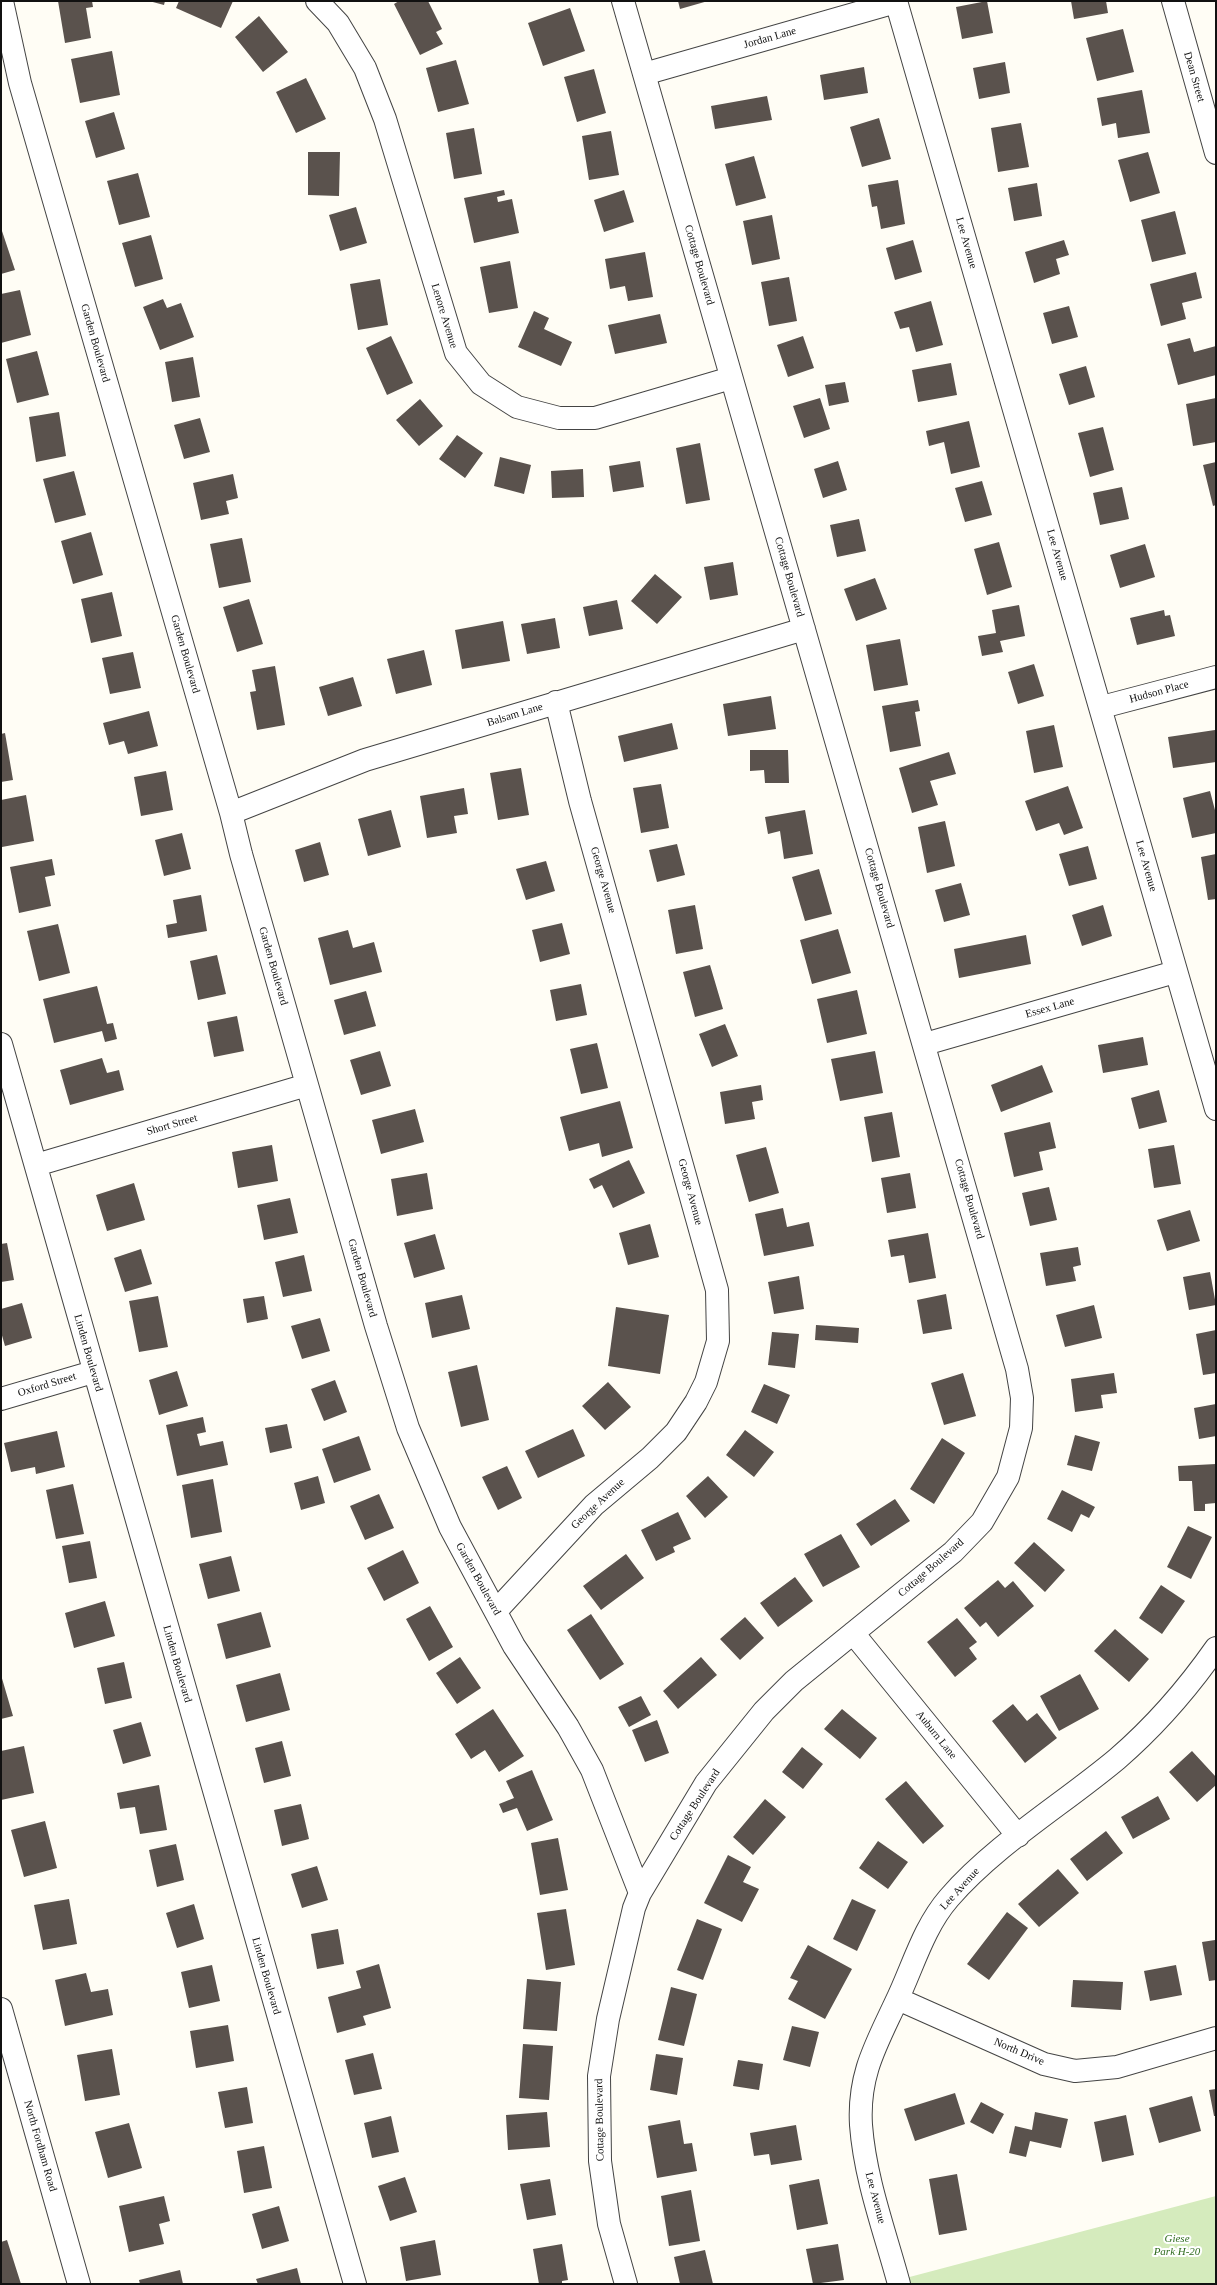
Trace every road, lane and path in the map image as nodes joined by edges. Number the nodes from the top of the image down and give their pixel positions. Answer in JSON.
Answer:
{"nodes":[{"id":1,"x":2,"y":1,"type":"edge"},
{"id":2,"x":317,"y":1,"type":"edge"},
{"id":3,"x":623,"y":1,"type":"edge"},
{"id":4,"x":1172,"y":1,"type":"edge"},
{"id":5,"x":896,"y":2,"type":"edge"},
{"id":6,"x":644,"y":74,"type":"junction"},
{"id":7,"x":1211,"y":114,"type":"edge"},
{"id":8,"x":1216,"y":152,"type":"edge"},
{"id":9,"x":732,"y":378,"type":"junction"},
{"id":10,"x":804,"y":629,"type":"junction"},
{"id":11,"x":1216,"y":677,"type":"edge"},
{"id":12,"x":556,"y":702,"type":"junction"},
{"id":13,"x":1102,"y":707,"type":"junction"},
{"id":14,"x":231,"y":813,"type":"junction"},
{"id":15,"x":1175,"y":972,"type":"junction"},
{"id":16,"x":1,"y":1044,"type":"edge"},
{"id":17,"x":925,"y":1044,"type":"junction"},
{"id":18,"x":307,"y":1085,"type":"junction"},
{"id":19,"x":1216,"y":1109,"type":"edge"},
{"id":20,"x":36,"y":1165,"type":"junction"},
{"id":21,"x":93,"y":1372,"type":"junction"},
{"id":22,"x":1,"y":1399,"type":"edge"},
{"id":23,"x":496,"y":1611,"type":"junction"},
{"id":24,"x":853,"y":1633,"type":"junction"},
{"id":25,"x":1216,"y":1648,"type":"edge"},
{"id":26,"x":1018,"y":1836,"type":"junction"},
{"id":27,"x":640,"y":1893,"type":"junction"},
{"id":28,"x":898,"y":1999,"type":"junction"},
{"id":29,"x":1,"y":2009,"type":"edge"},
{"id":30,"x":1216,"y":2038,"type":"edge"},
{"id":31,"x":7,"y":2051,"type":"edge"},
{"id":32,"x":79,"y":2284,"type":"edge"},
{"id":33,"x":355,"y":2284,"type":"edge"},
{"id":34,"x":626,"y":2284,"type":"edge"},
{"id":35,"x":899,"y":2284,"type":"edge"}],
"edges":[{"from":1,"to":14,"type":"street","name":"Garden Boulevard"},
{"from":2,"to":9,"type":"street","name":"Lenore Avenue"},
{"from":3,"to":6,"type":"street","name":"Cottage Boulevard"},
{"from":4,"to":7,"type":"street","name":"Dean Street"},
{"from":5,"to":6,"type":"street","name":"Jordan Lane"},
{"from":5,"to":13,"type":"street","name":"Lee Avenue"},
{"from":6,"to":9,"type":"street","name":"Cottage Boulevard"},
{"from":7,"to":8,"type":"street","name":"Dean Street"},
{"from":9,"to":10,"type":"street","name":"Cottage Boulevard"},
{"from":10,"to":12,"type":"street","name":"Balsam Lane"},
{"from":10,"to":17,"type":"street","name":"Cottage Boulevard"},
{"from":11,"to":13,"type":"street","name":"Hudson Place"},
{"from":12,"to":14,"type":"street","name":"Balsam Lane"},
{"from":12,"to":23,"type":"street","name":"George Avenue"},
{"from":13,"to":15,"type":"street","name":"Lee Avenue"},
{"from":14,"to":18,"type":"street","name":"Garden Boulevard"},
{"from":15,"to":17,"type":"street","name":"Essex Lane"},
{"from":15,"to":19,"type":"street","name":"Lee Avenue"},
{"from":16,"to":20,"type":"street","name":"Linden Boulevard"},
{"from":17,"to":24,"type":"street","name":"Cottage Boulevard"},
{"from":18,"to":20,"type":"street","name":"Short Street"},
{"from":18,"to":23,"type":"street","name":"Garden Boulevard"},
{"from":20,"to":21,"type":"street","name":"Linden Boulevard"},
{"from":21,"to":22,"type":"street","name":"Oxford Street"},
{"from":21,"to":33,"type":"street","name":"Linden Boulevard"},
{"from":23,"to":27,"type":"street","name":"Garden Boulevard"},
{"from":24,"to":26,"type":"street","name":"Auburn Lane"},
{"from":24,"to":27,"type":"street","name":"Cottage Boulevard"},
{"from":25,"to":26,"type":"street","name":"Lee Avenue"},
{"from":26,"to":28,"type":"street","name":"Lee Avenue"},
{"from":27,"to":34,"type":"street","name":"Cottage Boulevard"},
{"from":28,"to":30,"type":"street","name":"North Drive"},
{"from":28,"to":35,"type":"street","name":"Lee Avenue"},
{"from":29,"to":31,"type":"street","name":"North Fordham Road"},
{"from":31,"to":32,"type":"street","name":"North Fordham Road"}]}
